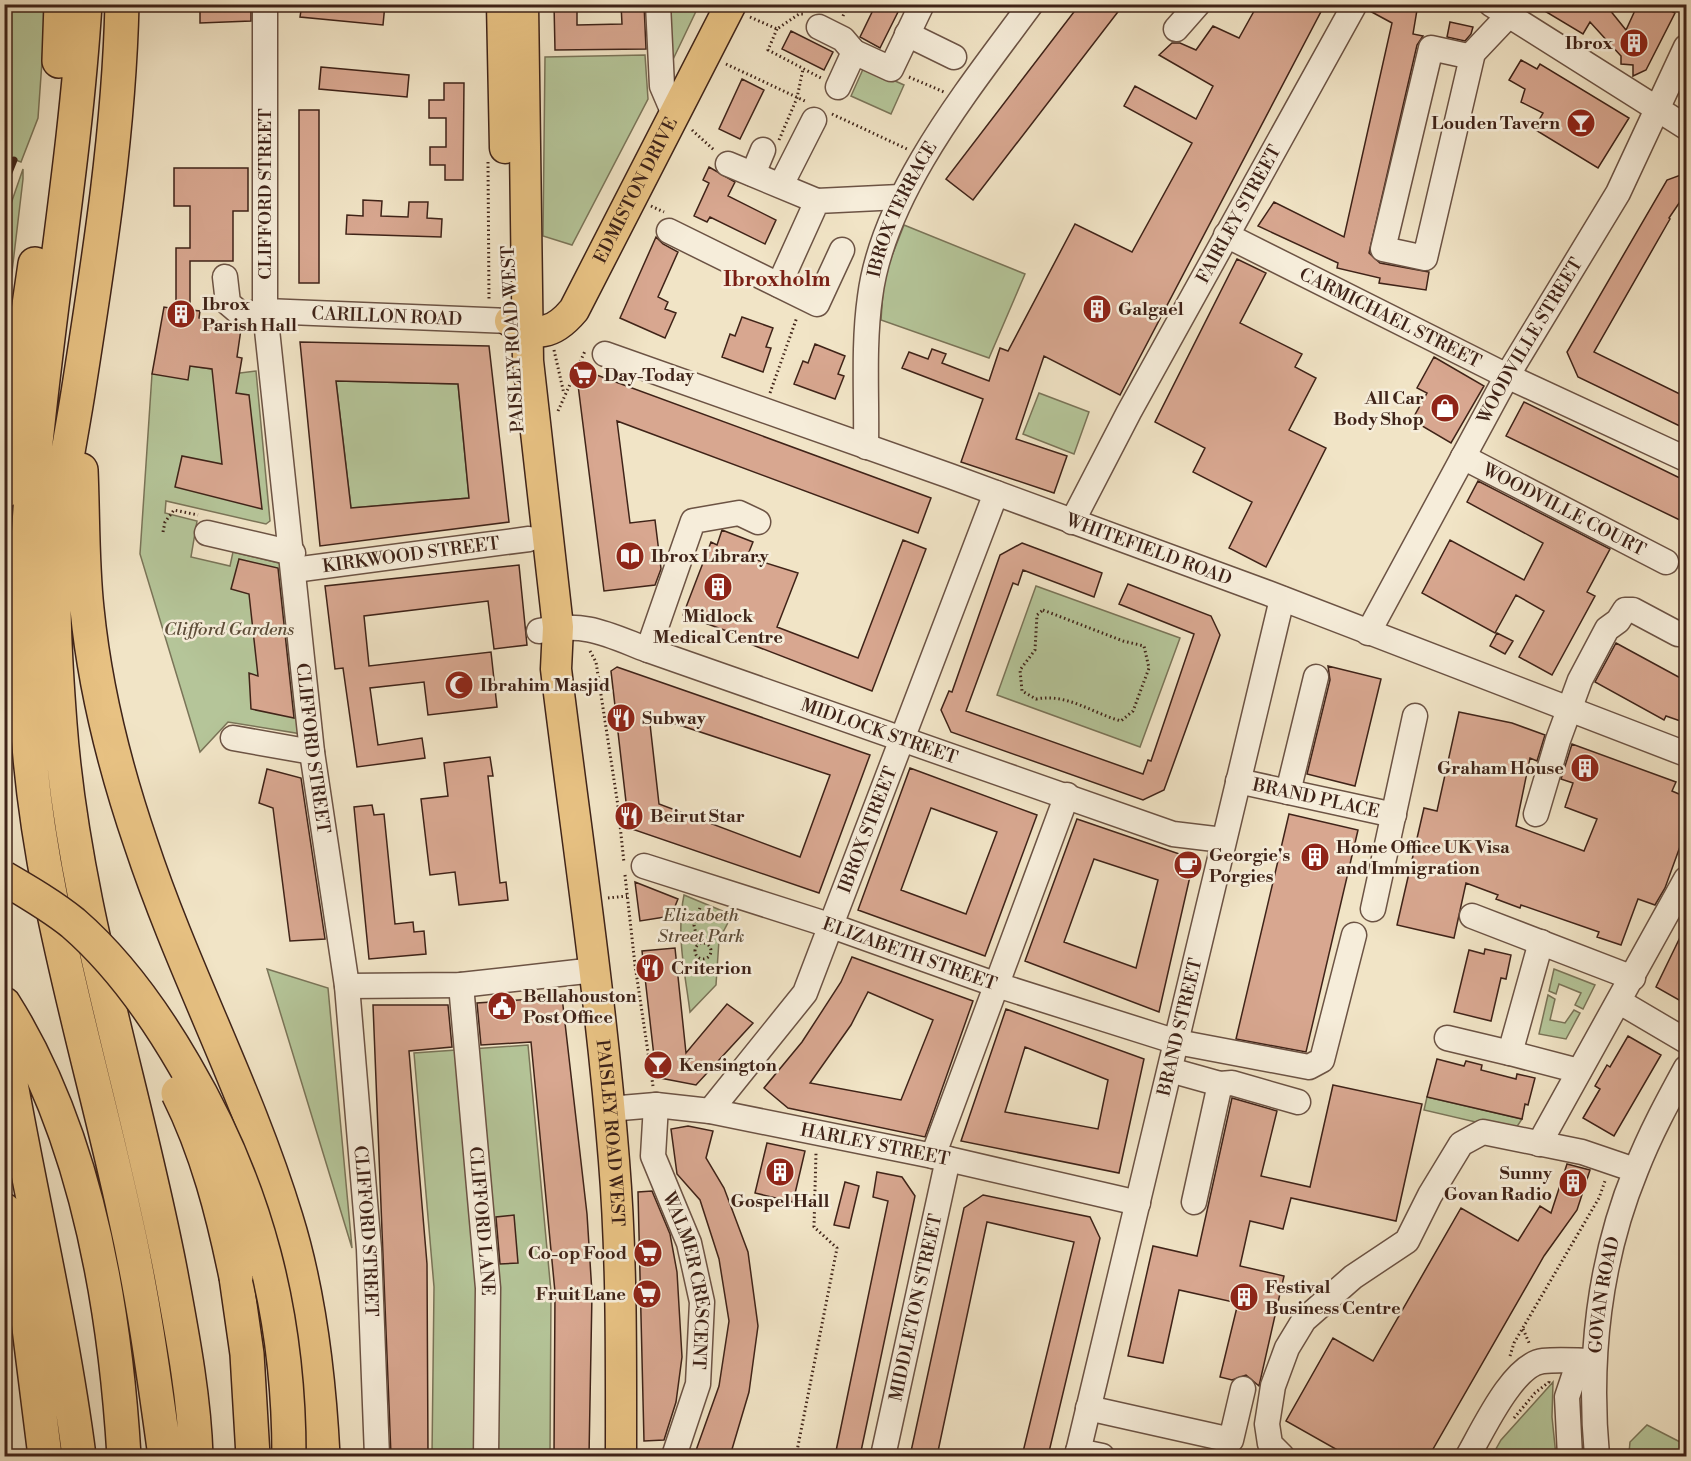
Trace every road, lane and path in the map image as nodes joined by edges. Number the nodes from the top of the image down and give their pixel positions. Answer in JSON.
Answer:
{"nodes":[{"id":1,"x":61,"y":4,"type":"edge"},
{"id":2,"x":85,"y":4,"type":"edge"},
{"id":3,"x":122,"y":4,"type":"edge"},
{"id":4,"x":266,"y":4,"type":"edge"},
{"id":5,"x":502,"y":4,"type":"edge"},
{"id":6,"x":523,"y":4,"type":"edge"},
{"id":7,"x":658,"y":4,"type":"edge"},
{"id":8,"x":922,"y":4,"type":"edge"},
{"id":9,"x":1031,"y":4,"type":"edge"},
{"id":10,"x":1198,"y":4,"type":"edge"},
{"id":11,"x":1355,"y":4,"type":"edge"},
{"id":12,"x":730,"y":6,"type":"edge"},
{"id":13,"x":1500,"y":10,"type":"edge"},
{"id":14,"x":814,"y":21,"type":"joint"},
{"id":15,"x":777,"y":29,"type":"junction"},
{"id":16,"x":1176,"y":29,"type":"dead end"},
{"id":17,"x":907,"y":34,"type":"junction"},
{"id":18,"x":1686,"y":47,"type":"edge"},
{"id":19,"x":854,"y":52,"type":"junction"},
{"id":20,"x":954,"y":57,"type":"dead end"},
{"id":21,"x":1472,"y":57,"type":"junction"},
{"id":22,"x":803,"y":69,"type":"junction"},
{"id":23,"x":891,"y":69,"type":"junction"},
{"id":24,"x":838,"y":87,"type":"joint"},
{"id":25,"x":961,"y":100,"type":"junction"},
{"id":26,"x":1658,"y":110,"type":"junction"},
{"id":27,"x":674,"y":114,"type":"junction"},
{"id":28,"x":814,"y":120,"type":"dead end"},
{"id":29,"x":1686,"y":127,"type":"edge"},
{"id":30,"x":763,"y":150,"type":"dead end"},
{"id":31,"x":728,"y":164,"type":"joint"},
{"id":32,"x":766,"y":179,"type":"junction"},
{"id":33,"x":900,"y":197,"type":"junction"},
{"id":34,"x":632,"y":199,"type":"junction"},
{"id":35,"x":817,"y":201,"type":"junction"},
{"id":36,"x":669,"y":231,"type":"joint"},
{"id":37,"x":1226,"y":235,"type":"junction"},
{"id":38,"x":842,"y":250,"type":"dead end"},
{"id":39,"x":225,"y":277,"type":"dead end"},
{"id":40,"x":779,"y":285,"type":"junction"},
{"id":41,"x":804,"y":298,"type":"junction"},
{"id":42,"x":266,"y":311,"type":"junction"},
{"id":43,"x":529,"y":328,"type":"junction"},
{"id":44,"x":597,"y":350,"type":"joint"},
{"id":45,"x":1508,"y":376,"type":"junction"},
{"id":46,"x":79,"y":387,"type":"junction"},
{"id":47,"x":564,"y":395,"type":"junction"},
{"id":48,"x":764,"y":410,"type":"junction"},
{"id":49,"x":555,"y":416,"type":"dead end"},
{"id":50,"x":866,"y":447,"type":"junction"},
{"id":51,"x":1463,"y":457,"type":"junction"},
{"id":52,"x":1686,"y":459,"type":"edge"},
{"id":53,"x":4,"y":491,"type":"edge"},
{"id":54,"x":996,"y":493,"type":"junction"},
{"id":55,"x":758,"y":522,"type":"dead end"},
{"id":56,"x":1072,"y":522,"type":"junction"},
{"id":57,"x":163,"y":532,"type":"dead end"},
{"id":58,"x":207,"y":533,"type":"joint"},
{"id":59,"x":529,"y":539,"type":"junction"},
{"id":60,"x":294,"y":562,"type":"junction"},
{"id":61,"x":1666,"y":562,"type":"dead end"},
{"id":62,"x":1282,"y":599,"type":"junction"},
{"id":63,"x":1043,"y":610,"type":"joint"},
{"id":64,"x":548,"y":629,"type":"junction"},
{"id":65,"x":1368,"y":633,"type":"junction"},
{"id":66,"x":1678,"y":634,"type":"dead end"},
{"id":67,"x":648,"y":650,"type":"junction"},
{"id":68,"x":1316,"y":677,"type":"dead end"},
{"id":69,"x":1570,"y":710,"type":"junction"},
{"id":70,"x":1415,"y":716,"type":"dead end"},
{"id":71,"x":233,"y":738,"type":"dead end"},
{"id":72,"x":901,"y":739,"type":"junction"},
{"id":73,"x":312,"y":752,"type":"junction"},
{"id":74,"x":1686,"y":754,"type":"edge"},
{"id":75,"x":1238,"y":781,"type":"junction"},
{"id":76,"x":1288,"y":792,"type":"junction"},
{"id":77,"x":1067,"y":795,"type":"junction"},
{"id":78,"x":1536,"y":814,"type":"dead end"},
{"id":79,"x":1394,"y":815,"type":"junction"},
{"id":80,"x":1223,"y":840,"type":"junction"},
{"id":81,"x":644,"y":866,"type":"dead end"},
{"id":82,"x":4,"y":878,"type":"edge"},
{"id":83,"x":1686,"y":879,"type":"edge"},
{"id":84,"x":708,"y":886,"type":"junction"},
{"id":85,"x":1373,"y":909,"type":"dead end"},
{"id":86,"x":1472,"y":916,"type":"dead end"},
{"id":87,"x":829,"y":925,"type":"junction"},
{"id":88,"x":1353,"y":935,"type":"dead end"},
{"id":89,"x":1541,"y":942,"type":"junction"},
{"id":90,"x":698,"y":944,"type":"junction"},
{"id":91,"x":595,"y":970,"type":"junction"},
{"id":92,"x":1633,"y":978,"type":"junction"},
{"id":93,"x":461,"y":985,"type":"junction"},
{"id":94,"x":997,"y":985,"type":"junction"},
{"id":95,"x":347,"y":986,"type":"junction"},
{"id":96,"x":1620,"y":1002,"type":"junction"},
{"id":97,"x":4,"y":1005,"type":"edge"},
{"id":98,"x":1447,"y":1038,"type":"dead end"},
{"id":99,"x":1686,"y":1041,"type":"edge"},
{"id":100,"x":1177,"y":1042,"type":"junction"},
{"id":101,"x":4,"y":1044,"type":"edge"},
{"id":102,"x":1510,"y":1053,"type":"junction"},
{"id":103,"x":1686,"y":1068,"type":"edge"},
{"id":104,"x":1170,"y":1070,"type":"junction"},
{"id":105,"x":1579,"y":1071,"type":"junction"},
{"id":106,"x":1220,"y":1084,"type":"junction"},
{"id":107,"x":1298,"y":1102,"type":"dead end"},
{"id":108,"x":656,"y":1106,"type":"junction"},
{"id":109,"x":609,"y":1109,"type":"junction"},
{"id":110,"x":710,"y":1111,"type":"junction"},
{"id":111,"x":817,"y":1133,"type":"junction"},
{"id":112,"x":1539,"y":1144,"type":"junction"},
{"id":113,"x":940,"y":1158,"type":"junction"},
{"id":114,"x":1611,"y":1162,"type":"junction"},
{"id":115,"x":1635,"y":1170,"type":"junction"},
{"id":116,"x":1194,"y":1202,"type":"dead end"},
{"id":117,"x":1137,"y":1203,"type":"junction"},
{"id":118,"x":4,"y":1210,"type":"edge"},
{"id":119,"x":1543,"y":1361,"type":"junction"},
{"id":120,"x":1587,"y":1361,"type":"junction"},
{"id":121,"x":1508,"y":1364,"type":"dead end"},
{"id":122,"x":1243,"y":1389,"type":"dead end"},
{"id":123,"x":1088,"y":1408,"type":"junction"},
{"id":124,"x":1513,"y":1419,"type":"dead end"},
{"id":125,"x":1077,"y":1454,"type":"edge"},
{"id":126,"x":45,"y":1456,"type":"edge"},
{"id":127,"x":79,"y":1456,"type":"edge"},
{"id":128,"x":124,"y":1456,"type":"edge"},
{"id":129,"x":165,"y":1456,"type":"edge"},
{"id":130,"x":196,"y":1456,"type":"edge"},
{"id":131,"x":253,"y":1456,"type":"edge"},
{"id":132,"x":289,"y":1456,"type":"edge"},
{"id":133,"x":323,"y":1456,"type":"edge"},
{"id":134,"x":377,"y":1456,"type":"edge"},
{"id":135,"x":486,"y":1456,"type":"edge"},
{"id":136,"x":621,"y":1456,"type":"edge"},
{"id":137,"x":674,"y":1456,"type":"edge"},
{"id":138,"x":796,"y":1456,"type":"edge"},
{"id":139,"x":883,"y":1456,"type":"edge"},
{"id":140,"x":1102,"y":1456,"type":"edge"},
{"id":141,"x":1282,"y":1456,"type":"edge"},
{"id":142,"x":1468,"y":1456,"type":"edge"},
{"id":143,"x":1570,"y":1456,"type":"edge"},
{"id":144,"x":1597,"y":1456,"type":"edge"}],
"edges":[{"from":1,"to":53,"type":"highway"},
{"from":2,"to":129,"type":"highway"},
{"from":3,"to":46,"type":"highway"},
{"from":4,"to":42,"type":"street","name":"CLIFFORD STREET"},
{"from":5,"to":43,"type":"main road","name":"PAISLEY ROAD WEST"},
{"from":6,"to":43,"type":"main road","name":"PAISLEY ROAD WEST"},
{"from":7,"to":27,"type":"street"},
{"from":8,"to":17,"type":"street"},
{"from":9,"to":25,"type":"street","name":"IBROX TERRACE"},
{"from":10,"to":16,"type":"street"},
{"from":11,"to":37,"type":"street","name":"FAIRLEY STREET"},
{"from":12,"to":15,"type":"path"},
{"from":12,"to":27,"type":"main road","name":"EDMISTON DRIVE"},
{"from":13,"to":21,"type":"street"},
{"from":13,"to":26,"type":"street"},
{"from":14,"to":15,"type":"path"},
{"from":14,"to":19,"type":"street"},
{"from":15,"to":22,"type":"path"},
{"from":17,"to":20,"type":"street"},
{"from":17,"to":23,"type":"street"},
{"from":18,"to":26,"type":"street","name":"WOODVILLE STREET"},
{"from":19,"to":23,"type":"street"},
{"from":19,"to":24,"type":"street"},
{"from":21,"to":21,"type":"street"},
{"from":22,"to":24,"type":"path"},
{"from":22,"to":32,"type":"path"},
{"from":23,"to":25,"type":"path"},
{"from":25,"to":33,"type":"street","name":"IBROX TERRACE"},
{"from":26,"to":29,"type":"street"},
{"from":26,"to":45,"type":"street","name":"WOODVILLE STREET"},
{"from":27,"to":31,"type":"path"},
{"from":27,"to":34,"type":"main road","name":"EDMISTON DRIVE"},
{"from":28,"to":32,"type":"street"},
{"from":30,"to":32,"type":"street"},
{"from":31,"to":32,"type":"street"},
{"from":32,"to":35,"type":"street"},
{"from":33,"to":35,"type":"street"},
{"from":33,"to":50,"type":"street","name":"IBROX TERRACE"},
{"from":34,"to":36,"type":"path"},
{"from":34,"to":43,"type":"main road","name":"EDMISTON DRIVE"},
{"from":35,"to":40,"type":"street"},
{"from":36,"to":40,"type":"street"},
{"from":37,"to":45,"type":"street","name":"CARMICHAEL STREET"},
{"from":37,"to":56,"type":"street","name":"FAIRLEY STREET"},
{"from":38,"to":41,"type":"street"},
{"from":39,"to":42,"type":"street","name":"CARILLON ROAD"},
{"from":40,"to":41,"type":"street"},
{"from":41,"to":48,"type":"path"},
{"from":42,"to":43,"type":"street","name":"CARILLON ROAD"},
{"from":42,"to":60,"type":"street","name":"CLIFFORD STREET"},
{"from":43,"to":47,"type":"path"},
{"from":43,"to":59,"type":"main road","name":"PAISLEY ROAD WEST"},
{"from":43,"to":64,"type":"main road","name":"PAISLEY ROAD WEST"},
{"from":44,"to":47,"type":"path"},
{"from":44,"to":48,"type":"street","name":"WHITEFIELD ROAD"},
{"from":45,"to":51,"type":"street","name":"WOODVILLE STREET"},
{"from":45,"to":52,"type":"street","name":"CARMICHAEL STREET"},
{"from":46,"to":130,"type":"highway"},
{"from":46,"to":133,"type":"highway"},
{"from":47,"to":49,"type":"path"},
{"from":48,"to":50,"type":"street","name":"WHITEFIELD ROAD"},
{"from":50,"to":54,"type":"street","name":"WHITEFIELD ROAD"},
{"from":51,"to":61,"type":"street","name":"WOODVILLE COURT"},
{"from":51,"to":65,"type":"street","name":"WOODVILLE STREET"},
{"from":54,"to":56,"type":"street","name":"WHITEFIELD ROAD"},
{"from":54,"to":72,"type":"street","name":"IBROX STREET"},
{"from":55,"to":67,"type":"street"},
{"from":56,"to":62,"type":"street","name":"WHITEFIELD ROAD"},
{"from":57,"to":58,"type":"path"},
{"from":58,"to":60,"type":"street","name":"KIRKWOOD STREET"},
{"from":59,"to":60,"type":"street","name":"KIRKWOOD STREET"},
{"from":59,"to":64,"type":"main road","name":"PAISLEY ROAD WEST"},
{"from":60,"to":73,"type":"street","name":"CLIFFORD STREET"},
{"from":62,"to":65,"type":"street","name":"WHITEFIELD ROAD"},
{"from":62,"to":75,"type":"street","name":"BRAND STREET"},
{"from":63,"to":63,"type":"path"},
{"from":64,"to":67,"type":"street","name":"MIDLOCK STREET"},
{"from":64,"to":91,"type":"main road","name":"PAISLEY ROAD WEST"},
{"from":65,"to":69,"type":"street","name":"WHITEFIELD ROAD"},
{"from":66,"to":69,"type":"street"},
{"from":67,"to":72,"type":"street","name":"MIDLOCK STREET"},
{"from":68,"to":76,"type":"street"},
{"from":69,"to":74,"type":"street","name":"WHITEFIELD ROAD"},
{"from":69,"to":78,"type":"street"},
{"from":70,"to":79,"type":"street","name":"BRAND PLACE"},
{"from":71,"to":73,"type":"street"},
{"from":72,"to":77,"type":"street","name":"MIDLOCK STREET"},
{"from":72,"to":87,"type":"street","name":"IBROX STREET"},
{"from":73,"to":95,"type":"street","name":"CLIFFORD STREET"},
{"from":75,"to":76,"type":"street","name":"BRAND PLACE"},
{"from":75,"to":80,"type":"street","name":"BRAND STREET"},
{"from":76,"to":79,"type":"street","name":"BRAND PLACE"},
{"from":77,"to":80,"type":"street","name":"MIDLOCK STREET"},
{"from":77,"to":94,"type":"street","name":"MIDDLETON STREET"},
{"from":79,"to":85,"type":"street","name":"BRAND PLACE"},
{"from":80,"to":100,"type":"street","name":"BRAND STREET"},
{"from":81,"to":84,"type":"street","name":"ELIZABETH STREET"},
{"from":82,"to":131,"type":"highway","bridge":true},
{"from":82,"to":132,"type":"highway","bridge":true},
{"from":83,"to":92,"type":"street"},
{"from":84,"to":87,"type":"street","name":"ELIZABETH STREET"},
{"from":84,"to":90,"type":"path"},
{"from":86,"to":89,"type":"street"},
{"from":87,"to":94,"type":"street","name":"ELIZABETH STREET"},
{"from":87,"to":110,"type":"street","name":"IBROX STREET"},
{"from":88,"to":100,"type":"street","name":"ELIZABETH STREET"},
{"from":89,"to":92,"type":"street"},
{"from":89,"to":102,"type":"street"},
{"from":90,"to":90,"type":"path"},
{"from":91,"to":93,"type":"street"},
{"from":91,"to":109,"type":"main road","name":"PAISLEY ROAD WEST"},
{"from":92,"to":96,"type":"street"},
{"from":93,"to":95,"type":"street"},
{"from":93,"to":135,"type":"street","name":"CLIFFORD LANE"},
{"from":94,"to":100,"type":"street","name":"ELIZABETH STREET"},
{"from":94,"to":113,"type":"street","name":"MIDDLETON STREET"},
{"from":95,"to":134,"type":"street","name":"CLIFFORD STREET"},
{"from":96,"to":99,"type":"street"},
{"from":96,"to":105,"type":"street"},
{"from":97,"to":128,"type":"highway"},
{"from":98,"to":102,"type":"street"},
{"from":100,"to":104,"type":"street","name":"BRAND STREET"},
{"from":101,"to":127,"type":"highway"},
{"from":102,"to":105,"type":"street"},
{"from":103,"to":115,"type":"street","name":"GOVAN ROAD"},
{"from":104,"to":106,"type":"street"},
{"from":104,"to":117,"type":"street","name":"BRAND STREET"},
{"from":105,"to":112,"type":"street"},
{"from":106,"to":107,"type":"street"},
{"from":106,"to":116,"type":"street"},
{"from":108,"to":109,"type":"street","name":"HARLEY STREET"},
{"from":108,"to":110,"type":"street","name":"HARLEY STREET"},
{"from":108,"to":137,"type":"street","name":"WALMER CRESCENT"},
{"from":109,"to":136,"type":"main road","name":"PAISLEY ROAD WEST"},
{"from":110,"to":111,"type":"street","name":"HARLEY STREET"},
{"from":111,"to":113,"type":"street","name":"HARLEY STREET"},
{"from":111,"to":138,"type":"path"},
{"from":112,"to":114,"type":"street"},
{"from":112,"to":141,"type":"street"},
{"from":113,"to":117,"type":"street","name":"HARLEY STREET"},
{"from":113,"to":139,"type":"street","name":"MIDDLETON STREET"},
{"from":114,"to":115,"type":"street"},
{"from":114,"to":121,"type":"path"},
{"from":115,"to":120,"type":"street","name":"GOVAN ROAD"},
{"from":117,"to":123,"type":"street","name":"BRAND STREET"},
{"from":118,"to":126,"type":"highway"},
{"from":119,"to":120,"type":"street","name":"GOVAN ROAD"},
{"from":119,"to":124,"type":"path"},
{"from":119,"to":142,"type":"street"},
{"from":120,"to":143,"type":"street"},
{"from":120,"to":144,"type":"street"},
{"from":122,"to":123,"type":"street"},
{"from":123,"to":125,"type":"street","name":"BRAND STREET"},
{"from":125,"to":140,"type":"street"}]}
